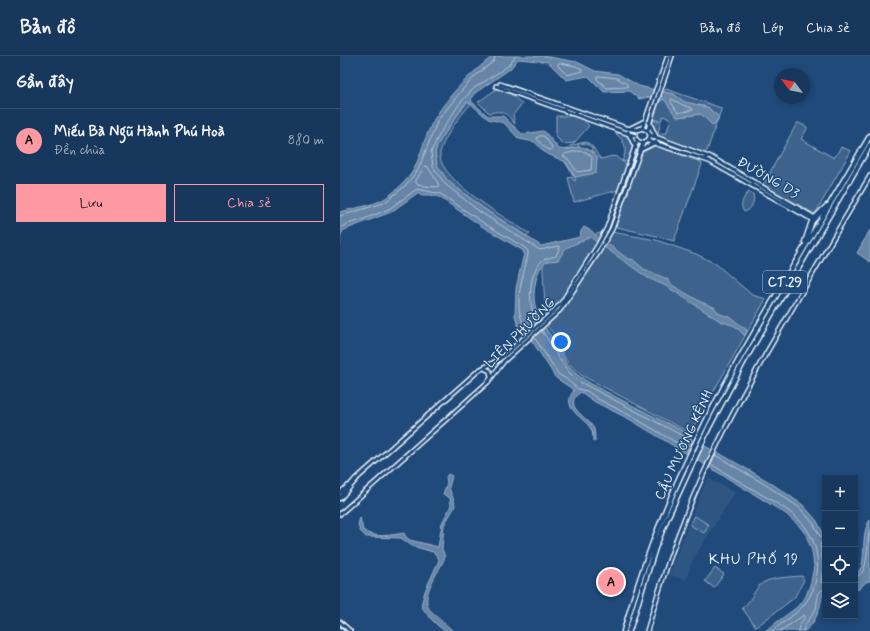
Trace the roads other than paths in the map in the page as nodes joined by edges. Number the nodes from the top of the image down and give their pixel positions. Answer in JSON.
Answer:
{"nodes":[{"id":1,"x":668,"y":56,"type":"edge"},
{"id":2,"x":672,"y":56,"type":"edge"},
{"id":3,"x":498,"y":85,"type":"dead end"},
{"id":4,"x":645,"y":121,"type":"junction"},
{"id":5,"x":649,"y":122,"type":"junction"},
{"id":6,"x":642,"y":128,"type":"junction"},
{"id":7,"x":637,"y":130,"type":"junction"},
{"id":8,"x":648,"y":130,"type":"junction"},
{"id":9,"x":628,"y":131,"type":"junction"},
{"id":10,"x":870,"y":131,"type":"edge"},
{"id":11,"x":650,"y":135,"type":"junction"},
{"id":12,"x":635,"y":136,"type":"junction"},
{"id":13,"x":870,"y":136,"type":"edge"},
{"id":14,"x":648,"y":140,"type":"junction"},
{"id":15,"x":637,"y":141,"type":"junction"},
{"id":16,"x":656,"y":141,"type":"junction"},
{"id":17,"x":643,"y":143,"type":"junction"},
{"id":18,"x":870,"y":147,"type":"edge"},
{"id":19,"x":636,"y":148,"type":"junction"},
{"id":20,"x":640,"y":150,"type":"junction"},
{"id":21,"x":629,"y":172,"type":"junction"},
{"id":22,"x":870,"y":176,"type":"edge"},
{"id":23,"x":844,"y":179,"type":"junction"},
{"id":24,"x":624,"y":187,"type":"junction"},
{"id":25,"x":836,"y":195,"type":"junction"},
{"id":26,"x":614,"y":211,"type":"junction"},
{"id":27,"x":618,"y":212,"type":"junction"},
{"id":28,"x":814,"y":219,"type":"junction"},
{"id":29,"x":797,"y":260,"type":"junction"},
{"id":30,"x":555,"y":313,"type":"junction"},
{"id":31,"x":514,"y":350,"type":"junction"},
{"id":32,"x":483,"y":368,"type":"junction"},
{"id":33,"x":491,"y":378,"type":"junction"},
{"id":34,"x":356,"y":479,"type":"junction"},
{"id":35,"x":340,"y":493,"type":"edge"},
{"id":36,"x":340,"y":498,"type":"edge"},
{"id":37,"x":340,"y":514,"type":"edge"},
{"id":38,"x":666,"y":516,"type":"junction"},
{"id":39,"x":340,"y":623,"type":"edge"},
{"id":40,"x":349,"y":631,"type":"edge"},
{"id":41,"x":624,"y":631,"type":"edge"},
{"id":42,"x":629,"y":631,"type":"edge"},
{"id":43,"x":647,"y":631,"type":"edge"}],
"edges":[{"from":1,"to":4,"type":"street"},
{"from":2,"to":5,"type":"street"},
{"from":3,"to":9,"type":"street"},
{"from":4,"to":6,"type":"street"},
{"from":4,"to":9,"type":"street"},
{"from":5,"to":8,"type":"street"},
{"from":5,"to":16,"type":"street"},
{"from":6,"to":7,"type":"street"},
{"from":6,"to":8,"type":"street"},
{"from":7,"to":9,"type":"street"},
{"from":7,"to":12,"type":"street"},
{"from":8,"to":11,"type":"street"},
{"from":9,"to":12,"type":"street"},
{"from":9,"to":19,"type":"street"},
{"from":10,"to":23,"type":"highway"},
{"from":11,"to":14,"type":"street"},
{"from":11,"to":16,"type":"street","name":"ĐƯỜNG D3"},
{"from":12,"to":15,"type":"street","name":"LIÊN PHƯỜNG"},
{"from":13,"to":23,"type":"highway","number":"CT.29"},
{"from":14,"to":16,"type":"street","name":"ĐƯỜNG D3"},
{"from":14,"to":17,"type":"street"},
{"from":15,"to":17,"type":"street"},
{"from":15,"to":19,"type":"street","name":"LIÊN PHƯỜNG"},
{"from":16,"to":20,"type":"street"},
{"from":16,"to":28,"type":"street","name":"ĐƯỜNG D3"},
{"from":17,"to":20,"type":"street","name":"LIÊN PHƯỜNG"},
{"from":18,"to":38,"type":"highway","name":"CẦU MƯƠNG KÊNH","number":"CT.29"},
{"from":19,"to":21,"type":"street","name":"LIÊN PHƯỜNG"},
{"from":20,"to":21,"type":"street","name":"LIÊN PHƯỜNG"},
{"from":21,"to":24,"type":"street","name":"LIÊN PHƯỜNG"},
{"from":22,"to":43,"type":"street"},
{"from":23,"to":25,"type":"highway","number":"CT.29"},
{"from":24,"to":26,"type":"street","name":"LIÊN PHƯỜNG"},
{"from":24,"to":27,"type":"street","name":"LIÊN PHƯỜNG"},
{"from":25,"to":28,"type":"highway"},
{"from":25,"to":29,"type":"highway","number":"CT.29"},
{"from":26,"to":27,"type":"street"},
{"from":26,"to":30,"type":"street","name":"LIÊN PHƯỜNG"},
{"from":27,"to":30,"type":"street","name":"LIÊN PHƯỜNG"},
{"from":28,"to":29,"type":"highway"},
{"from":29,"to":38,"type":"highway","name":"CẦU MƯƠNG KÊNH","number":"CT.29"},
{"from":30,"to":31,"type":"street","name":"LIÊN PHƯỜNG"},
{"from":31,"to":32,"type":"street","name":"LIÊN PHƯỜNG"},
{"from":31,"to":33,"type":"street","name":"LIÊN PHƯỜNG"},
{"from":32,"to":33,"type":"street"},
{"from":32,"to":34,"type":"street","name":"LIÊN PHƯỜNG"},
{"from":33,"to":37,"type":"street","name":"LIÊN PHƯỜNG"},
{"from":34,"to":35,"type":"street","name":"LIÊN PHƯỜNG"},
{"from":34,"to":36,"type":"highway"},
{"from":38,"to":41,"type":"highway","number":"CT.29"},
{"from":38,"to":42,"type":"highway","number":"CT.29"},
{"from":39,"to":40,"type":"street"}]}
